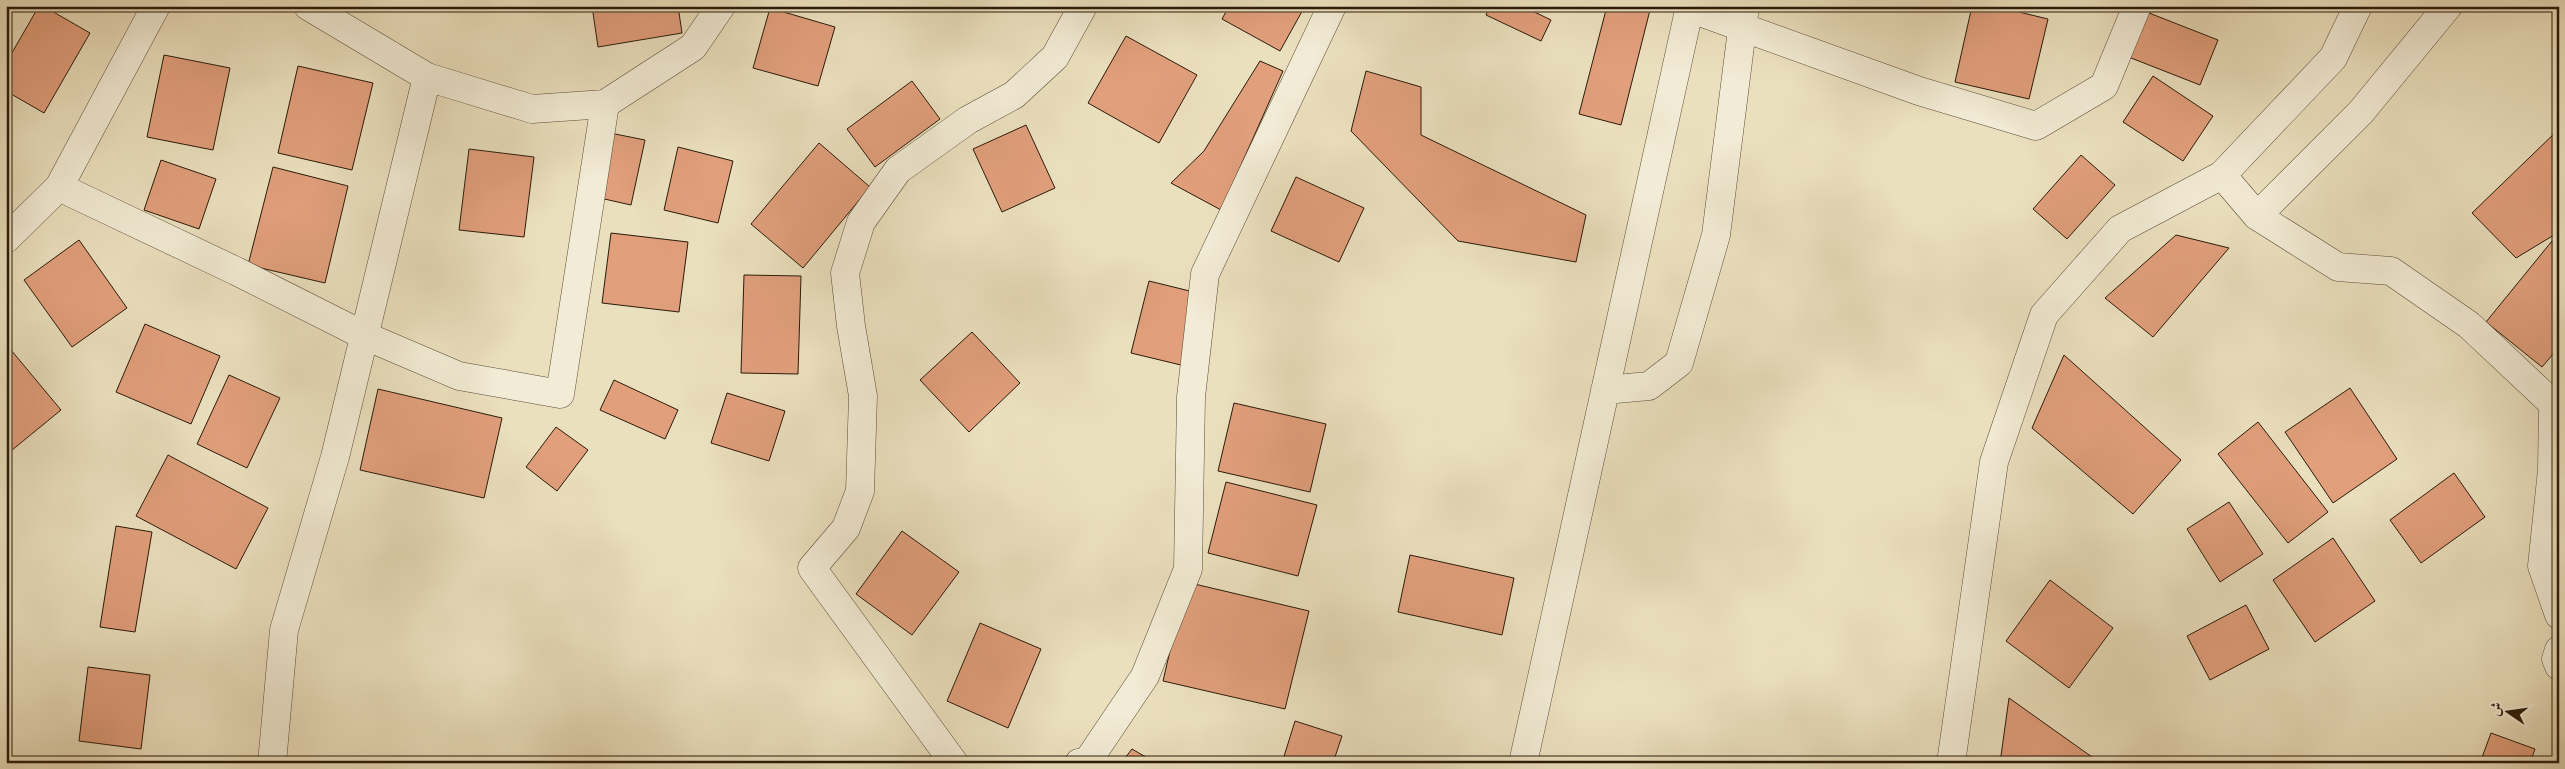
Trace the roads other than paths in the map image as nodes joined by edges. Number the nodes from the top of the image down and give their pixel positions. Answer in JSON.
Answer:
{"nodes":[{"id":1,"x":156,"y":6,"type":"edge"},
{"id":2,"x":308,"y":6,"type":"edge"},
{"id":3,"x":721,"y":6,"type":"edge"},
{"id":4,"x":1083,"y":6,"type":"edge"},
{"id":5,"x":1332,"y":6,"type":"edge"},
{"id":6,"x":2137,"y":6,"type":"edge"},
{"id":7,"x":2358,"y":6,"type":"edge"},
{"id":8,"x":2448,"y":6,"type":"edge"},
{"id":9,"x":1689,"y":7,"type":"edge"},
{"id":10,"x":1744,"y":17,"type":"edge"},
{"id":11,"x":428,"y":77,"type":"junction"},
{"id":12,"x":605,"y":104,"type":"junction"},
{"id":13,"x":2222,"y":175,"type":"junction"},
{"id":14,"x":59,"y":187,"type":"junction"},
{"id":15,"x":2257,"y":216,"type":"junction"},
{"id":16,"x":6,"y":239,"type":"edge"},
{"id":17,"x":363,"y":335,"type":"junction"},
{"id":18,"x":1605,"y":390,"type":"junction"},
{"id":19,"x":2556,"y":400,"type":"edge"},
{"id":20,"x":2559,"y":615,"type":"edge"},
{"id":21,"x":2559,"y":650,"type":"edge"},
{"id":22,"x":2559,"y":666,"type":"edge"},
{"id":23,"x":272,"y":763,"type":"edge"},
{"id":24,"x":954,"y":763,"type":"edge"},
{"id":25,"x":1079,"y":763,"type":"edge"},
{"id":26,"x":1523,"y":763,"type":"edge"},
{"id":27,"x":1951,"y":763,"type":"edge"}],
"edges":[{"from":1,"to":14,"type":"street"},
{"from":2,"to":11,"type":"street"},
{"from":3,"to":12,"type":"street"},
{"from":4,"to":24,"type":"street"},
{"from":5,"to":25,"type":"street"},
{"from":6,"to":10,"type":"street"},
{"from":7,"to":13,"type":"street"},
{"from":8,"to":15,"type":"street"},
{"from":9,"to":10,"type":"street"},
{"from":9,"to":18,"type":"street"},
{"from":10,"to":18,"type":"street"},
{"from":11,"to":12,"type":"street"},
{"from":11,"to":17,"type":"street"},
{"from":12,"to":17,"type":"street"},
{"from":13,"to":15,"type":"street"},
{"from":13,"to":27,"type":"street"},
{"from":14,"to":16,"type":"street"},
{"from":14,"to":17,"type":"street"},
{"from":15,"to":19,"type":"street"},
{"from":17,"to":23,"type":"street"},
{"from":18,"to":26,"type":"street"},
{"from":19,"to":20,"type":"street"},
{"from":21,"to":22,"type":"street"}]}
